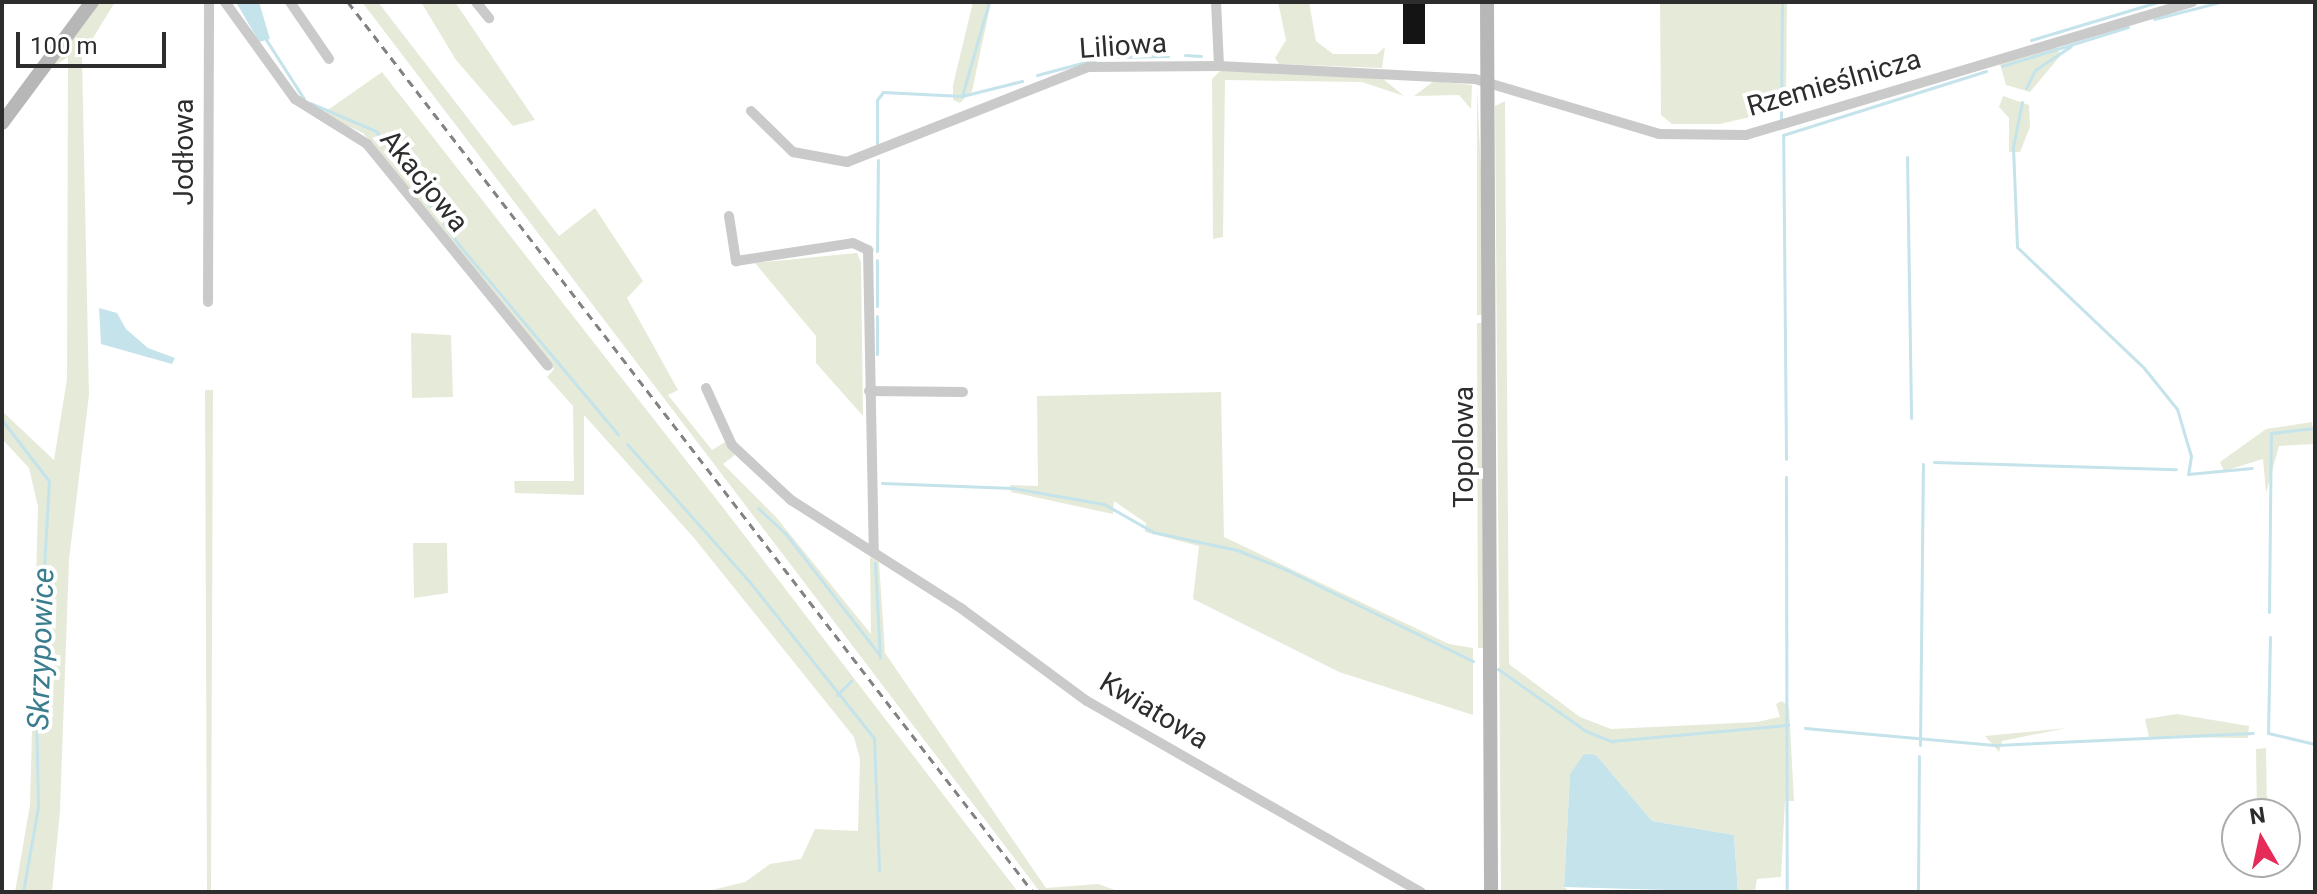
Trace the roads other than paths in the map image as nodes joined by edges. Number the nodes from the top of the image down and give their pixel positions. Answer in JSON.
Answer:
{"nodes":[{"id":1,"x":92,"y":2,"type":"edge"},
{"id":2,"x":209,"y":2,"type":"edge"},
{"id":3,"x":225,"y":2,"type":"edge"},
{"id":4,"x":290,"y":2,"type":"edge"},
{"id":5,"x":476,"y":2,"type":"edge"},
{"id":6,"x":1216,"y":2,"type":"edge"},
{"id":7,"x":1487,"y":2,"type":"edge"},
{"id":8,"x":2193,"y":2,"type":"edge"},
{"id":9,"x":489,"y":18,"type":"dead end"},
{"id":10,"x":329,"y":59,"type":"dead end"},
{"id":11,"x":1219,"y":66,"type":"junction"},
{"id":12,"x":1486,"y":82,"type":"junction"},
{"id":13,"x":751,"y":111,"type":"dead end"},
{"id":14,"x":2,"y":123,"type":"edge"},
{"id":15,"x":729,"y":216,"type":"dead end"},
{"id":16,"x":208,"y":302,"type":"dead end"},
{"id":17,"x":548,"y":366,"type":"dead end"},
{"id":18,"x":706,"y":388,"type":"dead end"},
{"id":19,"x":869,"y":391,"type":"junction"},
{"id":20,"x":963,"y":392,"type":"dead end"},
{"id":21,"x":874,"y":552,"type":"junction"},
{"id":22,"x":1421,"y":892,"type":"edge"},
{"id":23,"x":1491,"y":892,"type":"edge"}],
"edges":[{"from":1,"to":14,"type":"main road"},
{"from":2,"to":16,"type":"street","name":"Jodłowa"},
{"from":3,"to":17,"type":"street","name":"Akacjowa"},
{"from":4,"to":10,"type":"street"},
{"from":5,"to":9,"type":"street"},
{"from":6,"to":11,"type":"street"},
{"from":7,"to":12,"type":"main road","name":"Topolowa"},
{"from":8,"to":12,"type":"street","name":"Rzemieślnicza"},
{"from":11,"to":12,"type":"street","name":"Liliowa"},
{"from":11,"to":13,"type":"street","name":"Liliowa"},
{"from":12,"to":23,"type":"main road","name":"Topolowa"},
{"from":15,"to":19,"type":"street"},
{"from":18,"to":21,"type":"street","name":"Kwiatowa"},
{"from":19,"to":20,"type":"street"},
{"from":19,"to":21,"type":"street"},
{"from":21,"to":22,"type":"street","name":"Kwiatowa"}]}
